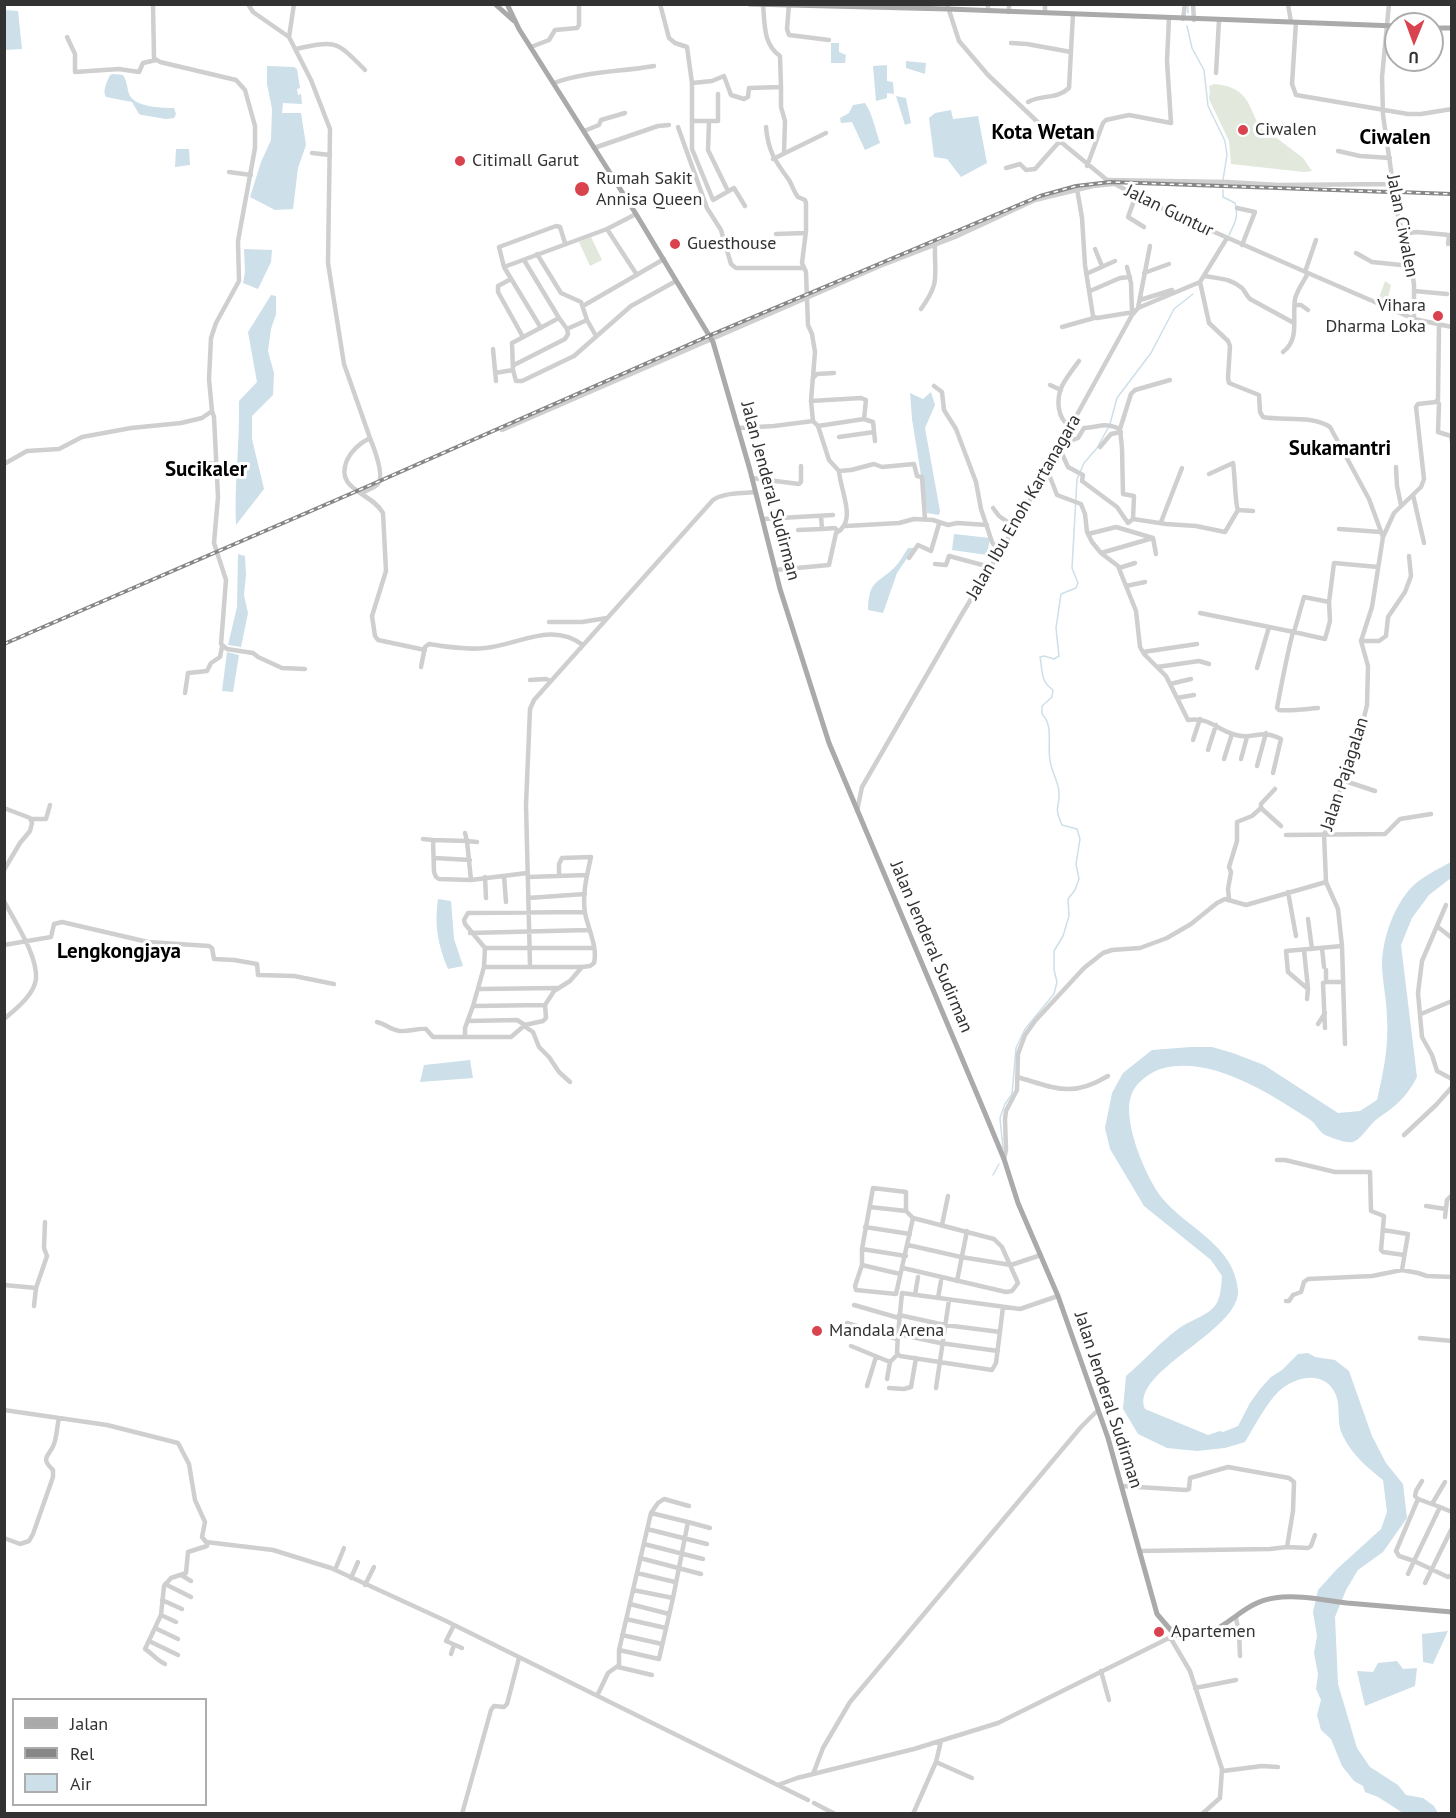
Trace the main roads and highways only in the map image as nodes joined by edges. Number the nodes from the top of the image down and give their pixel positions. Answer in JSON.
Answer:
{"nodes":[{"id":1,"x":750,"y":4,"type":"edge"},
{"id":2,"x":510,"y":5,"type":"edge"},
{"id":3,"x":763,"y":5,"type":"edge"},
{"id":4,"x":785,"y":5,"type":"edge"},
{"id":5,"x":496,"y":6,"type":"edge"},
{"id":6,"x":948,"y":7,"type":"edge"},
{"id":7,"x":988,"y":8,"type":"edge"},
{"id":8,"x":516,"y":22,"type":"junction"},
{"id":9,"x":1384,"y":26,"type":"edge"},
{"id":10,"x":1452,"y":1612,"type":"edge"}],
"edges":[{"from":1,"to":3,"type":"main road"},
{"from":2,"to":5,"type":"main road"},
{"from":2,"to":8,"type":"main road","name":"Jalan Jenderal Sudirman"},
{"from":3,"to":4,"type":"main road"},
{"from":4,"to":6,"type":"main road"},
{"from":5,"to":8,"type":"main road","name":"Jalan Jenderal Sudirman"},
{"from":6,"to":7,"type":"main road"},
{"from":7,"to":9,"type":"main road"},
{"from":8,"to":10,"type":"main road","name":"Jalan Jenderal Sudirman"}]}
